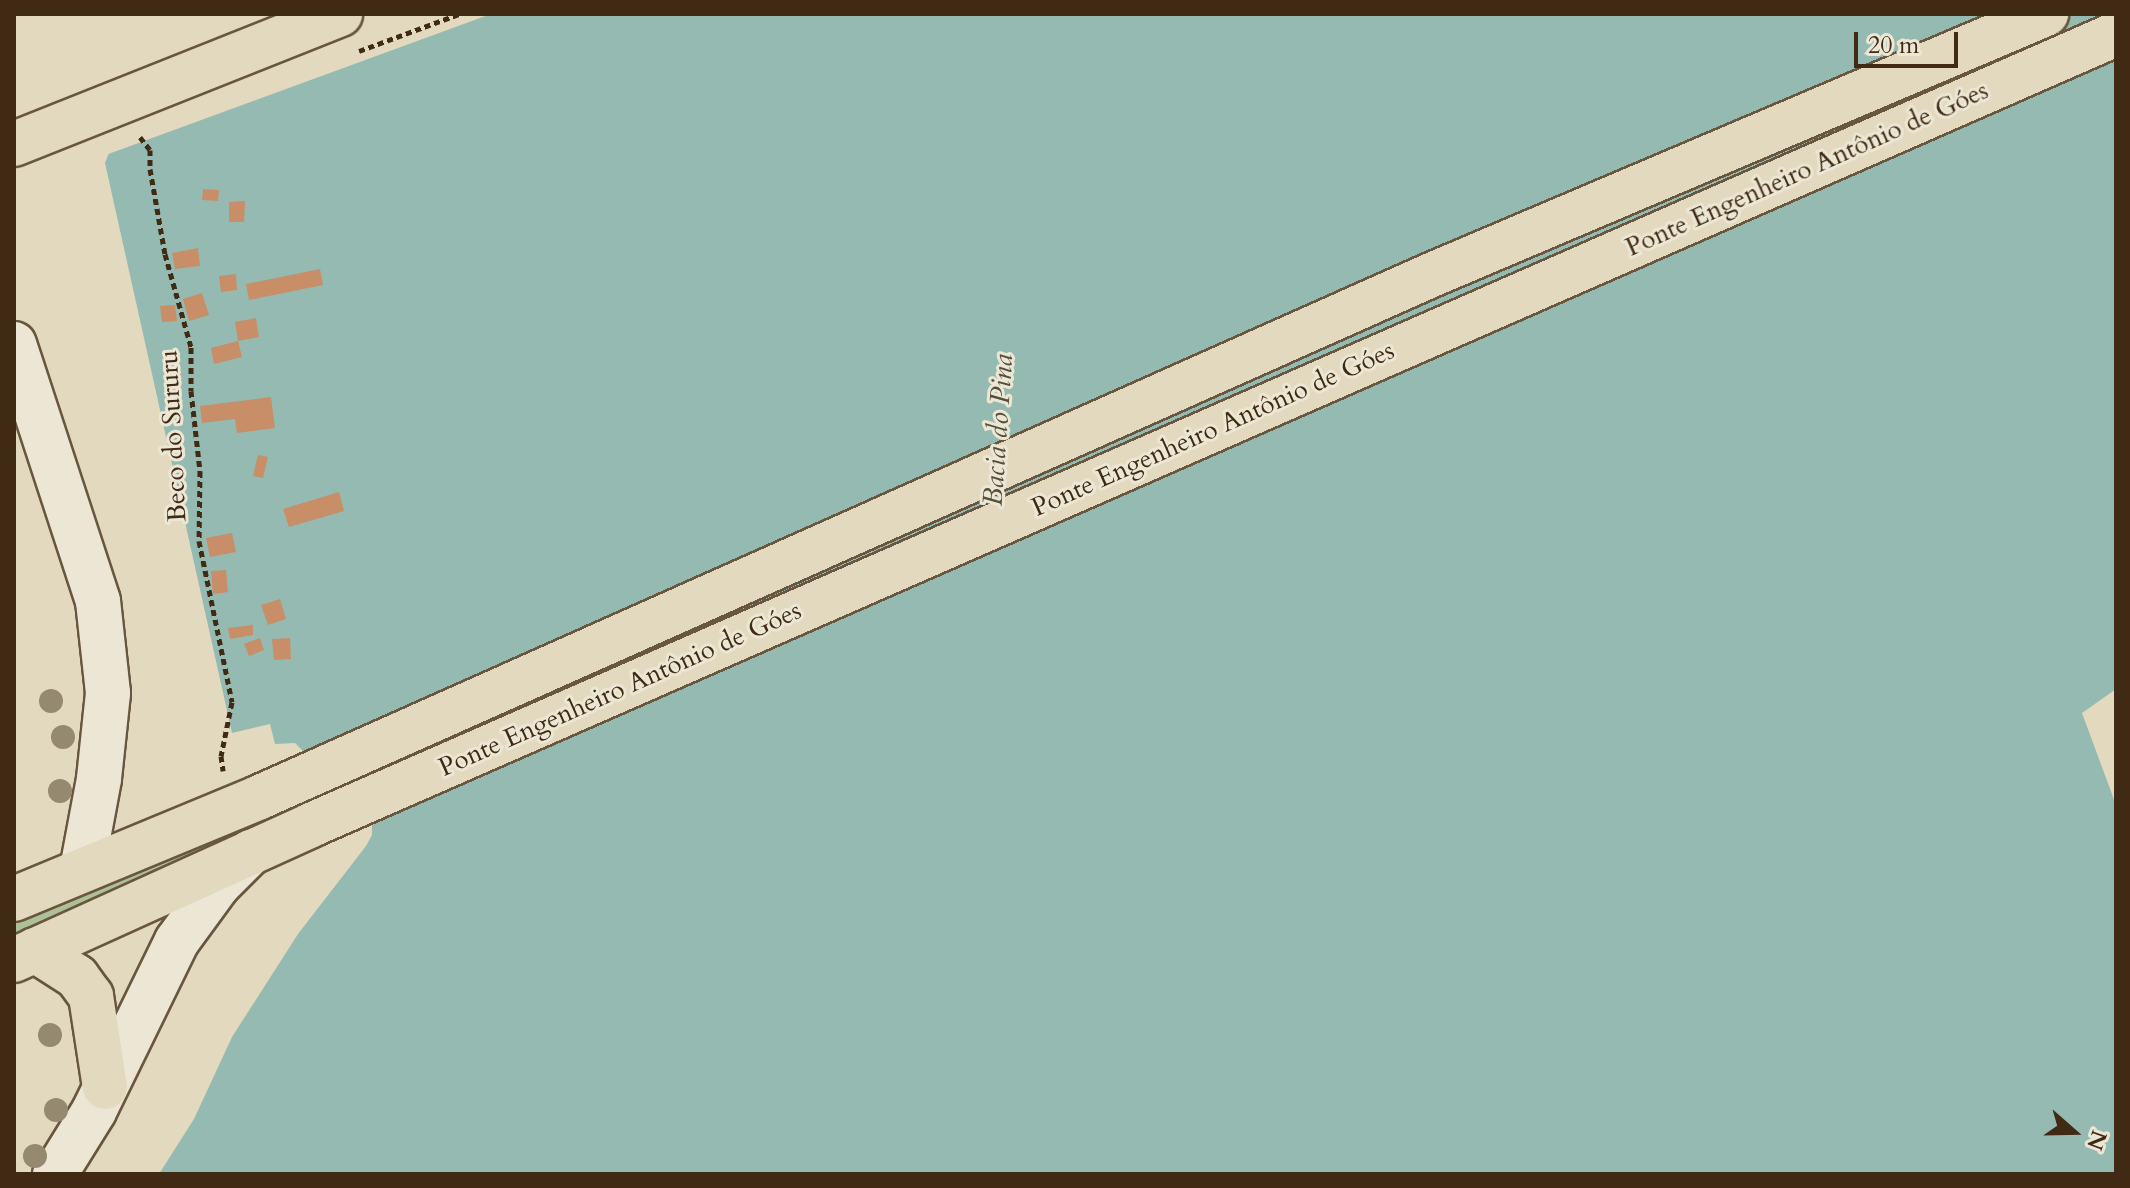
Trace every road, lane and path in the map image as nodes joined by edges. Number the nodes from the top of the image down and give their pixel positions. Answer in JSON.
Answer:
{"nodes":[{"id":1,"x":340,"y":14,"type":"edge"},
{"id":2,"x":2046,"y":14,"type":"edge"},
{"id":3,"x":2116,"y":34,"type":"edge"},
{"id":4,"x":131,"y":138,"type":"dead end"},
{"id":5,"x":14,"y":144,"type":"edge"},
{"id":6,"x":14,"y":344,"type":"edge"},
{"id":7,"x":247,"y":802,"type":"junction"},
{"id":8,"x":252,"y":850,"type":"junction"},
{"id":9,"x":82,"y":870,"type":"junction"},
{"id":10,"x":14,"y":899,"type":"edge"},
{"id":11,"x":24,"y":955,"type":"edge"},
{"id":12,"x":105,"y":1087,"type":"junction"},
{"id":13,"x":55,"y":1174,"type":"edge"}],
"edges":[{"from":1,"to":5,"type":"main road"},
{"from":2,"to":7,"type":"main road","name":"Ponte Engenheiro Antônio de Góes"},
{"from":3,"to":8,"type":"main road","name":"Ponte Engenheiro Antônio de Góes"},
{"from":4,"to":7,"type":"path","name":"Beco do Sururu"},
{"from":6,"to":9,"type":"street"},
{"from":7,"to":9,"type":"main road","name":"Ponte Engenheiro Antônio de Góes"},
{"from":8,"to":11,"type":"main road","name":"Ponte Engenheiro Antônio de Góes"},
{"from":8,"to":12,"type":"street"},
{"from":9,"to":10,"type":"main road","name":"Ponte Engenheiro Antônio de Góes"},
{"from":11,"to":12,"type":"main road"},
{"from":12,"to":13,"type":"street"}]}
